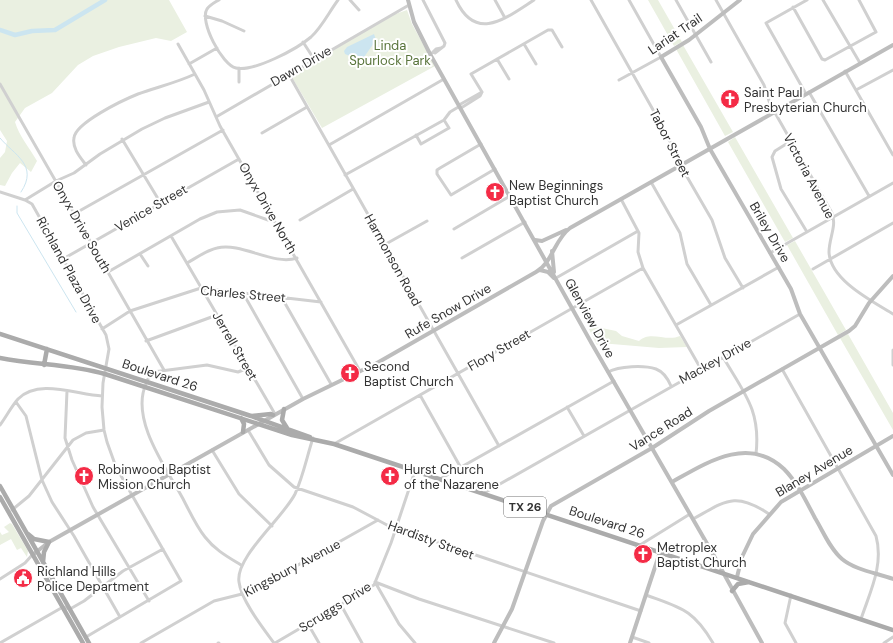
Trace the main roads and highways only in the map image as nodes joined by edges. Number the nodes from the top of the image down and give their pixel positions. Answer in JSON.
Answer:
{"nodes":[{"id":1,"x":408,"y":0,"type":"edge"},
{"id":2,"x":740,"y":0,"type":"edge"},
{"id":3,"x":893,"y":45,"type":"edge"},
{"id":4,"x":661,"y":57,"type":"joint"},
{"id":5,"x":710,"y":149,"type":"junction"},
{"id":6,"x":570,"y":228,"type":"junction"},
{"id":7,"x":534,"y":240,"type":"junction"},
{"id":8,"x":552,"y":251,"type":"junction"},
{"id":9,"x":547,"y":262,"type":"junction"},
{"id":10,"x":539,"y":270,"type":"junction"},
{"id":11,"x":555,"y":276,"type":"junction"},
{"id":12,"x":893,"y":276,"type":"edge"},
{"id":13,"x":559,"y":284,"type":"junction"},
{"id":14,"x":0,"y":334,"type":"edge"},
{"id":15,"x":820,"y":348,"type":"junction"},
{"id":16,"x":47,"y":349,"type":"junction"},
{"id":17,"x":0,"y":358,"type":"edge"},
{"id":18,"x":44,"y":365,"type":"junction"},
{"id":19,"x":105,"y":371,"type":"junction"},
{"id":20,"x":202,"y":403,"type":"junction"},
{"id":21,"x":284,"y":409,"type":"junction"},
{"id":22,"x":274,"y":415,"type":"junction"},
{"id":23,"x":251,"y":416,"type":"junction"},
{"id":24,"x":240,"y":418,"type":"junction"},
{"id":25,"x":264,"y":421,"type":"junction"},
{"id":26,"x":259,"y":423,"type":"junction"},
{"id":27,"x":287,"y":428,"type":"junction"},
{"id":28,"x":245,"y":431,"type":"junction"},
{"id":29,"x":893,"y":436,"type":"edge"},
{"id":30,"x":313,"y":438,"type":"junction"},
{"id":31,"x":876,"y":446,"type":"junction"},
{"id":32,"x":652,"y":448,"type":"junction"},
{"id":33,"x":893,"y":475,"type":"edge"},
{"id":34,"x":672,"y":482,"type":"junction"},
{"id":35,"x":0,"y":486,"type":"edge"},
{"id":36,"x":799,"y":490,"type":"junction"},
{"id":37,"x":0,"y":497,"type":"edge"},
{"id":38,"x":11,"y":510,"type":"junction"},
{"id":39,"x":546,"y":514,"type":"junction"},
{"id":40,"x":26,"y":533,"type":"junction"},
{"id":41,"x":49,"y":542,"type":"junction"},
{"id":42,"x":660,"y":552,"type":"junction"},
{"id":43,"x":35,"y":553,"type":"junction"},
{"id":44,"x":43,"y":562,"type":"junction"},
{"id":45,"x":722,"y":572,"type":"junction"},
{"id":46,"x":737,"y":577,"type":"junction"},
{"id":47,"x":893,"y":579,"type":"edge"},
{"id":48,"x":749,"y":582,"type":"junction"},
{"id":49,"x":732,"y":591,"type":"junction"},
{"id":50,"x":893,"y":630,"type":"edge"},
{"id":51,"x":83,"y":643,"type":"edge"},
{"id":52,"x":89,"y":643,"type":"edge"},
{"id":53,"x":494,"y":643,"type":"edge"},
{"id":54,"x":630,"y":643,"type":"edge"},
{"id":55,"x":762,"y":643,"type":"edge"}],
"edges":[{"from":1,"to":7,"type":"main road","name":"Glenview Drive"},
{"from":2,"to":4,"type":"main road","name":"Lariat Trail"},
{"from":3,"to":5,"type":"main road","name":"Rufe Snow Drive"},
{"from":4,"to":5,"type":"main road","name":"Briley Drive"},
{"from":5,"to":6,"type":"main road","name":"Rufe Snow Drive"},
{"from":5,"to":15,"type":"main road","name":"Briley Drive"},
{"from":6,"to":7,"type":"main road"},
{"from":6,"to":8,"type":"main road","name":"Rufe Snow Drive"},
{"from":7,"to":9,"type":"main road","name":"Glenview Drive"},
{"from":8,"to":9,"type":"main road","name":"Rufe Snow Drive"},
{"from":8,"to":11,"type":"main road"},
{"from":9,"to":10,"type":"main road","name":"Rufe Snow Drive"},
{"from":9,"to":11,"type":"main road","name":"Glenview Drive"},
{"from":10,"to":13,"type":"main road"},
{"from":10,"to":21,"type":"main road","name":"Rufe Snow Drive"},
{"from":11,"to":13,"type":"main road","name":"Glenview Drive"},
{"from":12,"to":15,"type":"main road","name":"Vance Road"},
{"from":13,"to":32,"type":"main road","name":"Glenview Drive"},
{"from":14,"to":16,"type":"main road","name":"Boulevard 26","number":"TX 26"},
{"from":15,"to":31,"type":"main road","name":"Briley Drive"},
{"from":15,"to":32,"type":"main road","name":"Vance Road"},
{"from":16,"to":18,"type":"main road"},
{"from":16,"to":19,"type":"main road","name":"Boulevard 26","number":"TX 26"},
{"from":17,"to":18,"type":"main road","name":"Boulevard 26","number":"TX 26"},
{"from":18,"to":19,"type":"main road","name":"Boulevard 26","number":"TX 26"},
{"from":19,"to":20,"type":"main road","name":"Boulevard 26","number":"TX 26"},
{"from":20,"to":23,"type":"main road","name":"Boulevard 26","number":"TX 26"},
{"from":20,"to":24,"type":"main road","name":"Boulevard 26","number":"TX 26"},
{"from":21,"to":22,"type":"main road","name":"Rufe Snow Drive"},
{"from":21,"to":27,"type":"main road"},
{"from":22,"to":23,"type":"main road"},
{"from":22,"to":25,"type":"main road","name":"Rufe Snow Drive"},
{"from":23,"to":25,"type":"main road","name":"Boulevard 26","number":"TX 26"},
{"from":24,"to":26,"type":"main road","name":"Boulevard 26","number":"TX 26"},
{"from":24,"to":28,"type":"main road"},
{"from":25,"to":26,"type":"main road","name":"Rufe Snow Drive"},
{"from":25,"to":27,"type":"main road","name":"Boulevard 26","number":"TX 26"},
{"from":26,"to":28,"type":"main road","name":"Rufe Snow Drive"},
{"from":26,"to":30,"type":"main road","name":"Boulevard 26","number":"TX 26"},
{"from":27,"to":30,"type":"main road","name":"Boulevard 26","number":"TX 26"},
{"from":28,"to":41,"type":"main road","name":"Rufe Snow Drive"},
{"from":29,"to":31,"type":"main road","name":"Blaney Avenue"},
{"from":30,"to":39,"type":"main road","name":"Boulevard 26","number":"TX 26"},
{"from":31,"to":33,"type":"main road","name":"Briley Drive"},
{"from":31,"to":36,"type":"main road","name":"Blaney Avenue"},
{"from":32,"to":34,"type":"main road","name":"Glenview Drive"},
{"from":32,"to":39,"type":"main road","name":"Vance Road"},
{"from":34,"to":36,"type":"main road"},
{"from":34,"to":45,"type":"main road","name":"Glenview Drive"},
{"from":35,"to":38,"type":"main road"},
{"from":36,"to":46,"type":"main road","name":"Blaney Avenue"},
{"from":36,"to":47,"type":"main road"},
{"from":37,"to":38,"type":"main road"},
{"from":38,"to":40,"type":"main road"},
{"from":38,"to":43,"type":"main road"},
{"from":39,"to":42,"type":"main road","name":"Boulevard 26","number":"TX 26"},
{"from":39,"to":53,"type":"main road","name":"Vance Road"},
{"from":40,"to":41,"type":"main road"},
{"from":40,"to":43,"type":"main road"},
{"from":41,"to":43,"type":"main road","name":"Rufe Snow Drive"},
{"from":41,"to":44,"type":"main road"},
{"from":42,"to":45,"type":"main road","name":"Boulevard 26","number":"TX 26"},
{"from":42,"to":54,"type":"main road"},
{"from":43,"to":44,"type":"main road"},
{"from":43,"to":51,"type":"main road"},
{"from":44,"to":52,"type":"main road"},
{"from":45,"to":46,"type":"main road","name":"Boulevard 26","number":"TX 26"},
{"from":45,"to":49,"type":"main road","name":"Glenview Drive"},
{"from":46,"to":48,"type":"main road","name":"Boulevard 26","number":"TX 26"},
{"from":46,"to":49,"type":"main road"},
{"from":48,"to":49,"type":"main road"},
{"from":48,"to":50,"type":"main road","name":"Boulevard 26","number":"TX 26"},
{"from":49,"to":55,"type":"main road","name":"Glenview Drive"}]}
